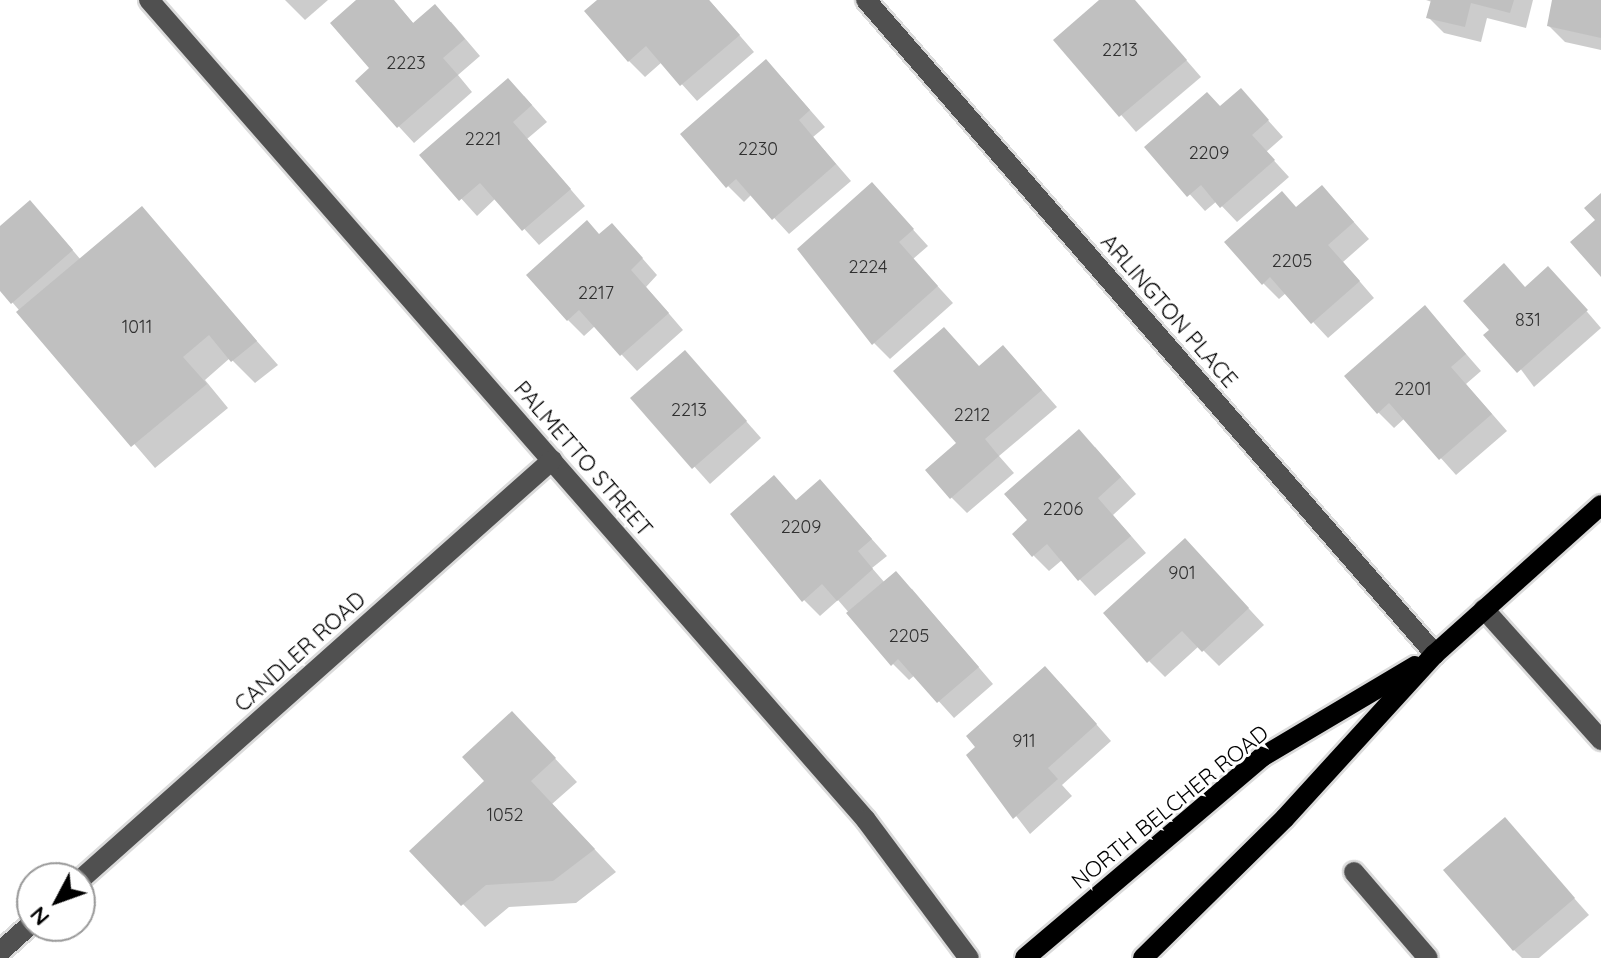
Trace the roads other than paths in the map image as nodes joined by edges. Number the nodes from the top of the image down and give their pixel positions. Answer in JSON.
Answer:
{"nodes":[{"id":1,"x":149,"y":0,"type":"edge"},
{"id":2,"x":866,"y":0,"type":"edge"},
{"id":3,"x":552,"y":460,"type":"junction"},
{"id":4,"x":1601,"y":505,"type":"edge"},
{"id":5,"x":1484,"y":609,"type":"junction"},
{"id":6,"x":1435,"y":654,"type":"junction"},
{"id":7,"x":1601,"y":740,"type":"edge"},
{"id":8,"x":96,"y":866,"type":"edge"},
{"id":9,"x":1354,"y":872,"type":"dead end"},
{"id":10,"x":16,"y":938,"type":"edge"},
{"id":11,"x":0,"y":952,"type":"edge"},
{"id":12,"x":969,"y":958,"type":"edge"},
{"id":13,"x":1025,"y":958,"type":"edge"},
{"id":14,"x":1143,"y":958,"type":"edge"},
{"id":15,"x":1428,"y":958,"type":"edge"}],
"edges":[{"from":1,"to":3,"type":"street","name":"PALMETTO STREET"},
{"from":2,"to":6,"type":"street","name":"ARLINGTON PLACE"},
{"from":3,"to":8,"type":"street","name":"CANDLER ROAD"},
{"from":3,"to":12,"type":"street","name":"PALMETTO STREET"},
{"from":4,"to":5,"type":"main road","name":"NORTH BELCHER ROAD"},
{"from":5,"to":6,"type":"main road","name":"NORTH BELCHER ROAD"},
{"from":5,"to":7,"type":"street"},
{"from":6,"to":13,"type":"main road","name":"NORTH BELCHER ROAD"},
{"from":6,"to":14,"type":"main road","name":"NORTH BELCHER ROAD"},
{"from":9,"to":15,"type":"street"},
{"from":10,"to":11,"type":"street"}]}
